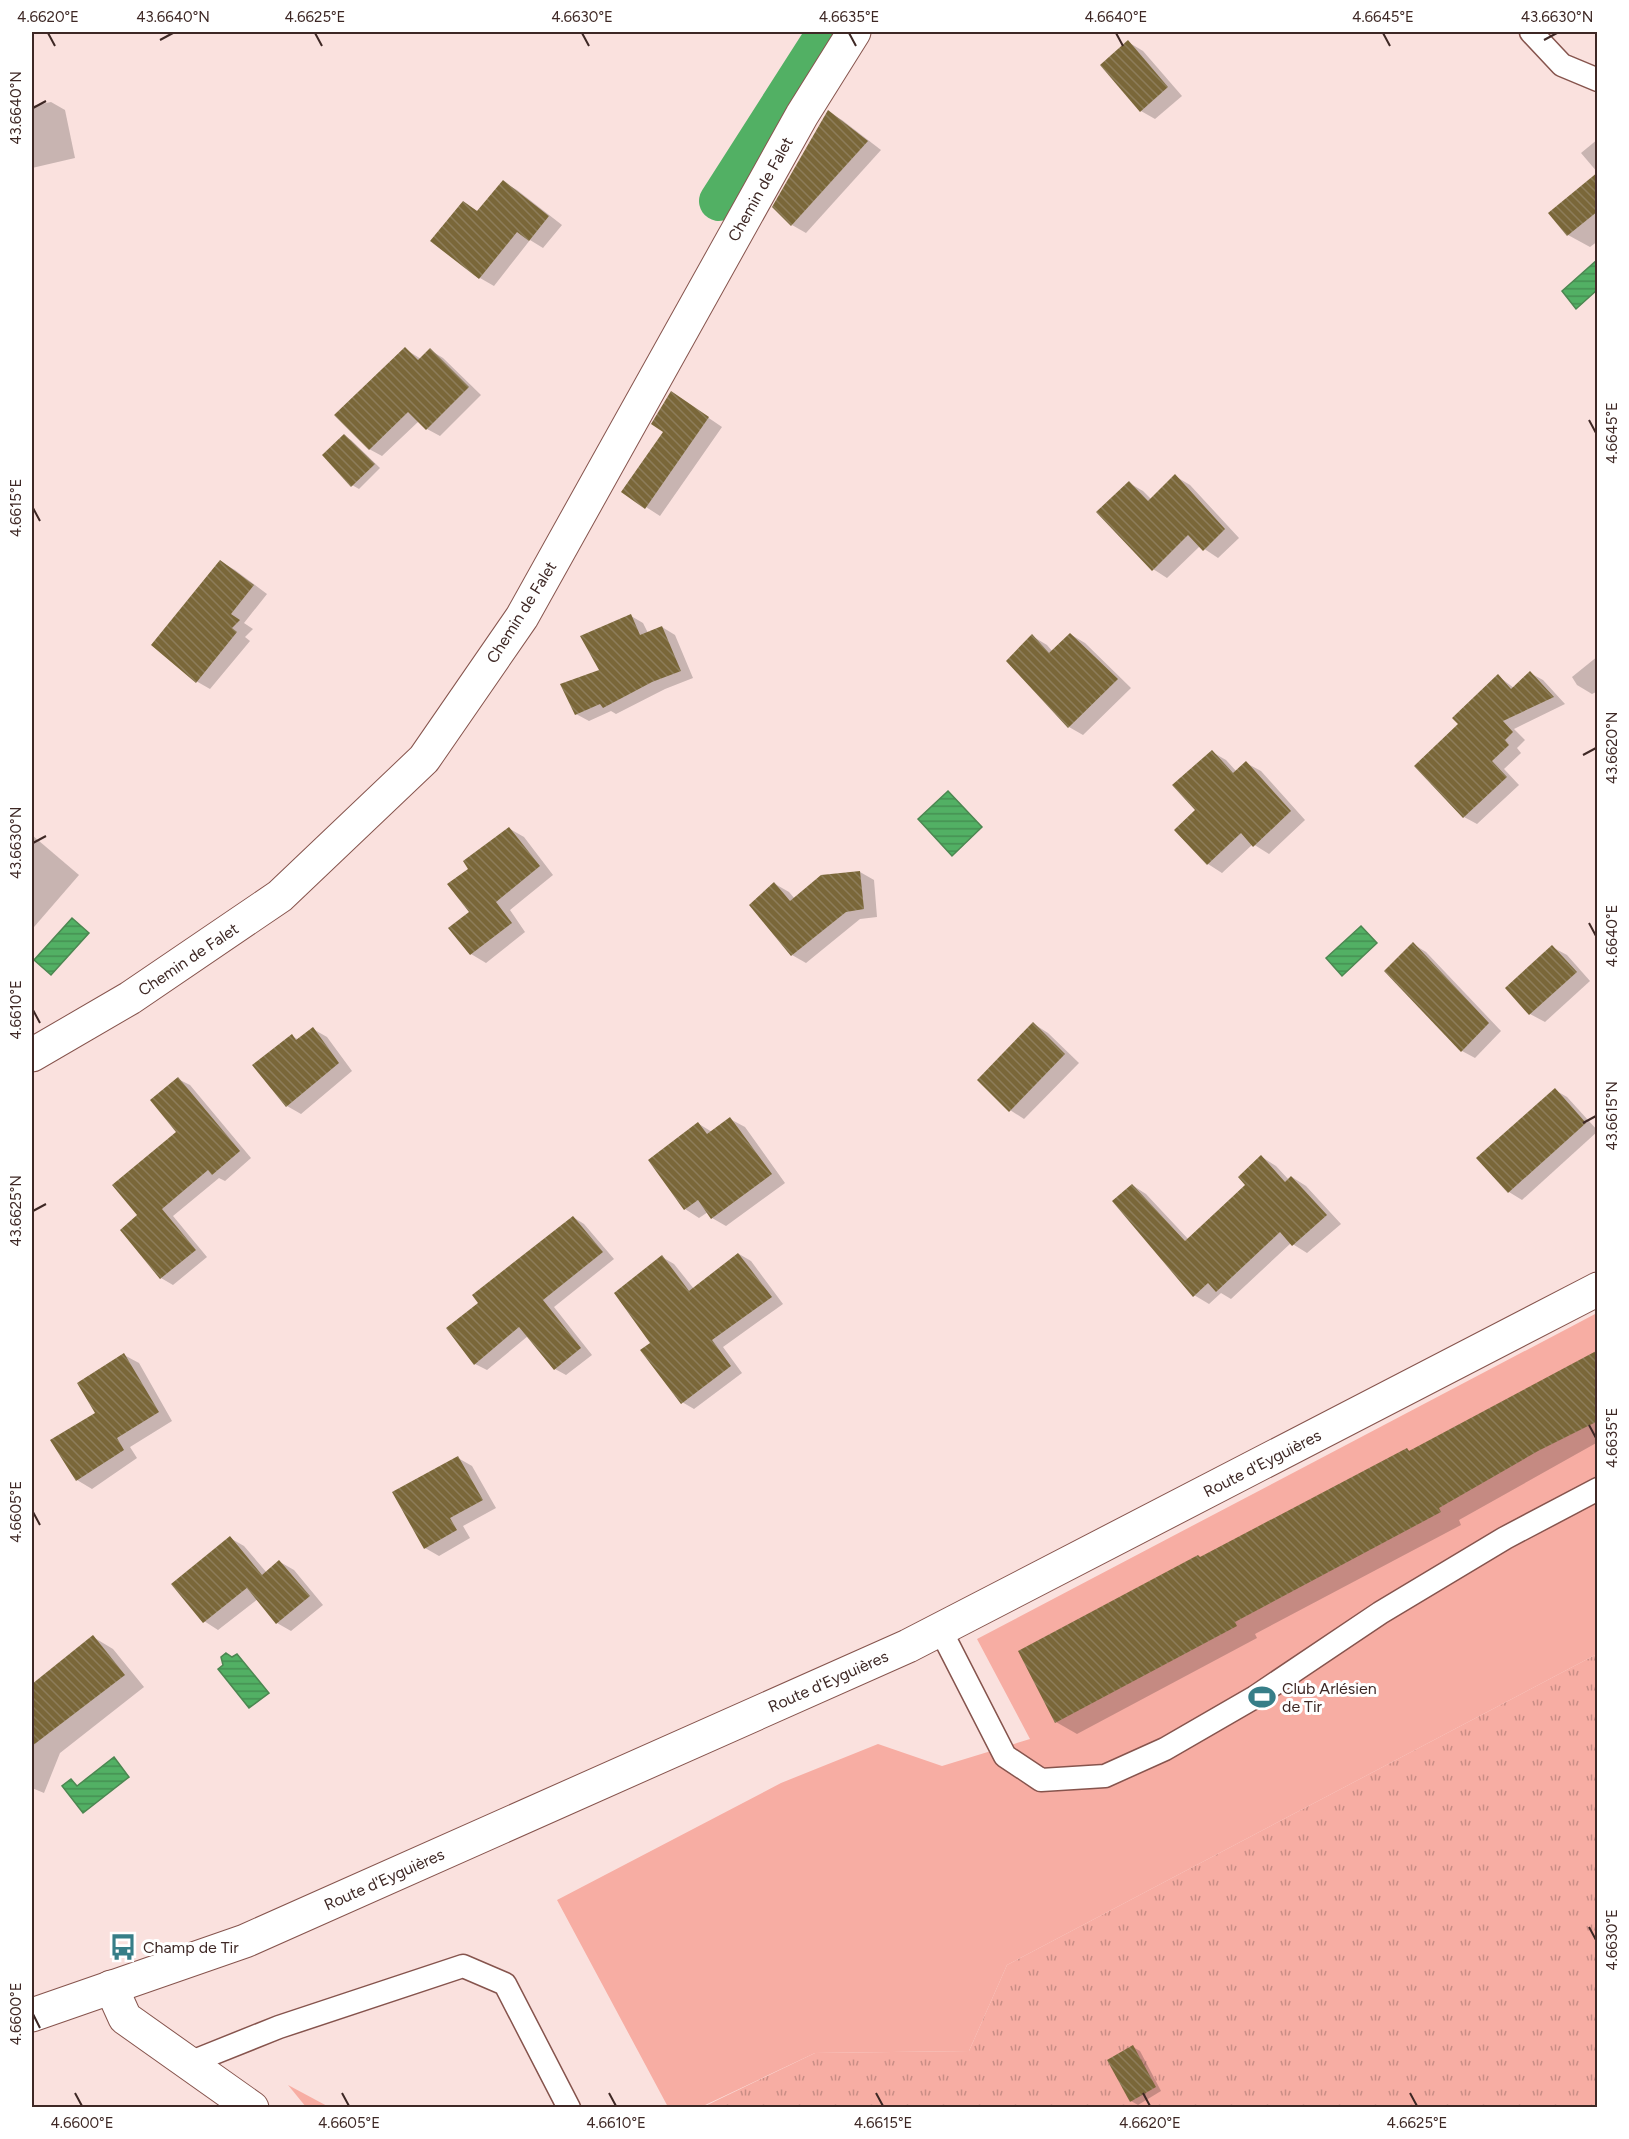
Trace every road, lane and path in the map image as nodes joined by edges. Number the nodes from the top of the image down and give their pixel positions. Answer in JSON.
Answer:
{"nodes":[{"id":1,"x":854,"y":32,"type":"edge"},
{"id":2,"x":1531,"y":32,"type":"edge"},
{"id":3,"x":1598,"y":80,"type":"edge"},
{"id":4,"x":32,"y":1055,"type":"edge"},
{"id":5,"x":1598,"y":1289,"type":"edge"},
{"id":6,"x":1598,"y":1489,"type":"edge"},
{"id":7,"x":940,"y":1629,"type":"junction"},
{"id":8,"x":111,"y":1987,"type":"junction"},
{"id":9,"x":32,"y":2015,"type":"edge"},
{"id":10,"x":189,"y":2063,"type":"junction"},
{"id":11,"x":252,"y":2108,"type":"edge"},
{"id":12,"x":569,"y":2108,"type":"edge"}],
"edges":[{"from":1,"to":4,"type":"main road","name":"Chemin de Falet"},
{"from":2,"to":3,"type":"lane"},
{"from":5,"to":7,"type":"main road","name":"Route d'Eyguières"},
{"from":6,"to":7,"type":"lane"},
{"from":7,"to":8,"type":"main road","name":"Route d'Eyguières"},
{"from":8,"to":9,"type":"main road","name":"Route d'Eyguières"},
{"from":8,"to":10,"type":"main road"},
{"from":10,"to":11,"type":"main road"},
{"from":10,"to":12,"type":"lane"}]}
